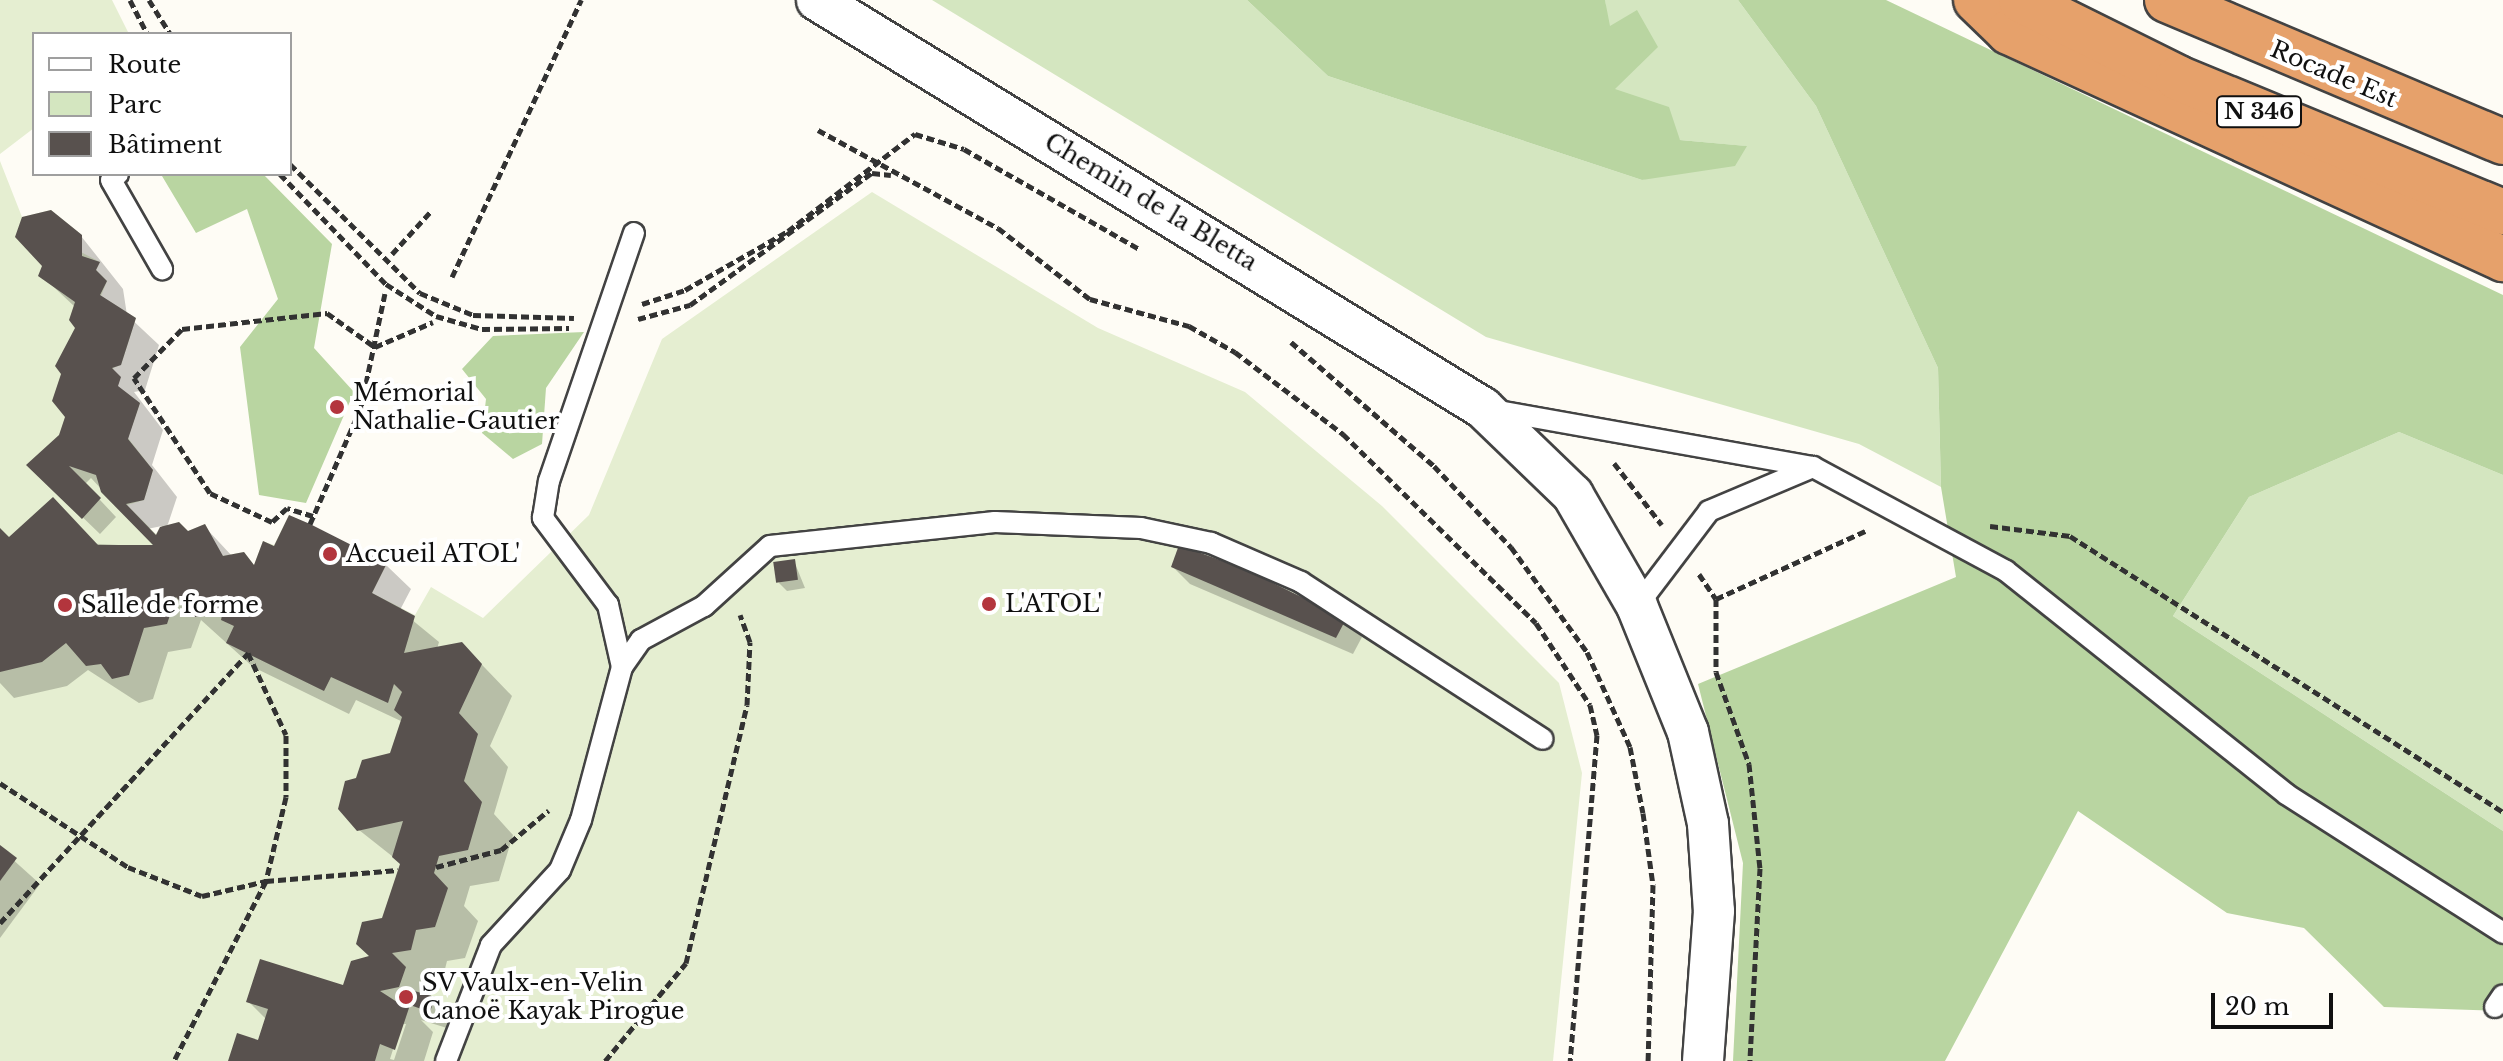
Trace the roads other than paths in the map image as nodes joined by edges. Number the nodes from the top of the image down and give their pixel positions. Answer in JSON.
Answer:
{"nodes":[{"id":1,"x":817,"y":0,"type":"edge"},
{"id":2,"x":1976,"y":0,"type":"edge"},
{"id":3,"x":2021,"y":0,"type":"edge"},
{"id":4,"x":2167,"y":0,"type":"edge"},
{"id":5,"x":2503,"y":142,"type":"edge"},
{"id":6,"x":116,"y":176,"type":"edge"},
{"id":7,"x":2503,"y":212,"type":"edge"},
{"id":8,"x":634,"y":233,"type":"dead end"},
{"id":9,"x":2503,"y":259,"type":"edge"},
{"id":10,"x":162,"y":269,"type":"dead end"},
{"id":11,"x":1483,"y":408,"type":"junction"},
{"id":12,"x":1813,"y":467,"type":"junction"},
{"id":13,"x":1637,"y":606,"type":"junction"},
{"id":14,"x":622,"y":667,"type":"junction"},
{"id":15,"x":1543,"y":739,"type":"dead end"},
{"id":16,"x":2503,"y":933,"type":"edge"},
{"id":17,"x":446,"y":1061,"type":"edge"},
{"id":18,"x":1703,"y":1061,"type":"edge"}],
"edges":[{"from":1,"to":11,"type":"street","name":"Chemin de la Bletta"},
{"from":2,"to":9,"type":"highway"},
{"from":3,"to":7,"type":"highway","number":"N 346"},
{"from":4,"to":5,"type":"highway","name":"Rocade Est","number":"N 346"},
{"from":6,"to":10,"type":"lane"},
{"from":8,"to":14,"type":"lane"},
{"from":11,"to":12,"type":"lane"},
{"from":11,"to":13,"type":"street","name":"Chemin de la Bletta"},
{"from":12,"to":13,"type":"lane"},
{"from":12,"to":16,"type":"lane"},
{"from":13,"to":18,"type":"street","name":"Chemin de la Bletta"},
{"from":14,"to":15,"type":"lane"},
{"from":14,"to":17,"type":"lane"}]}
